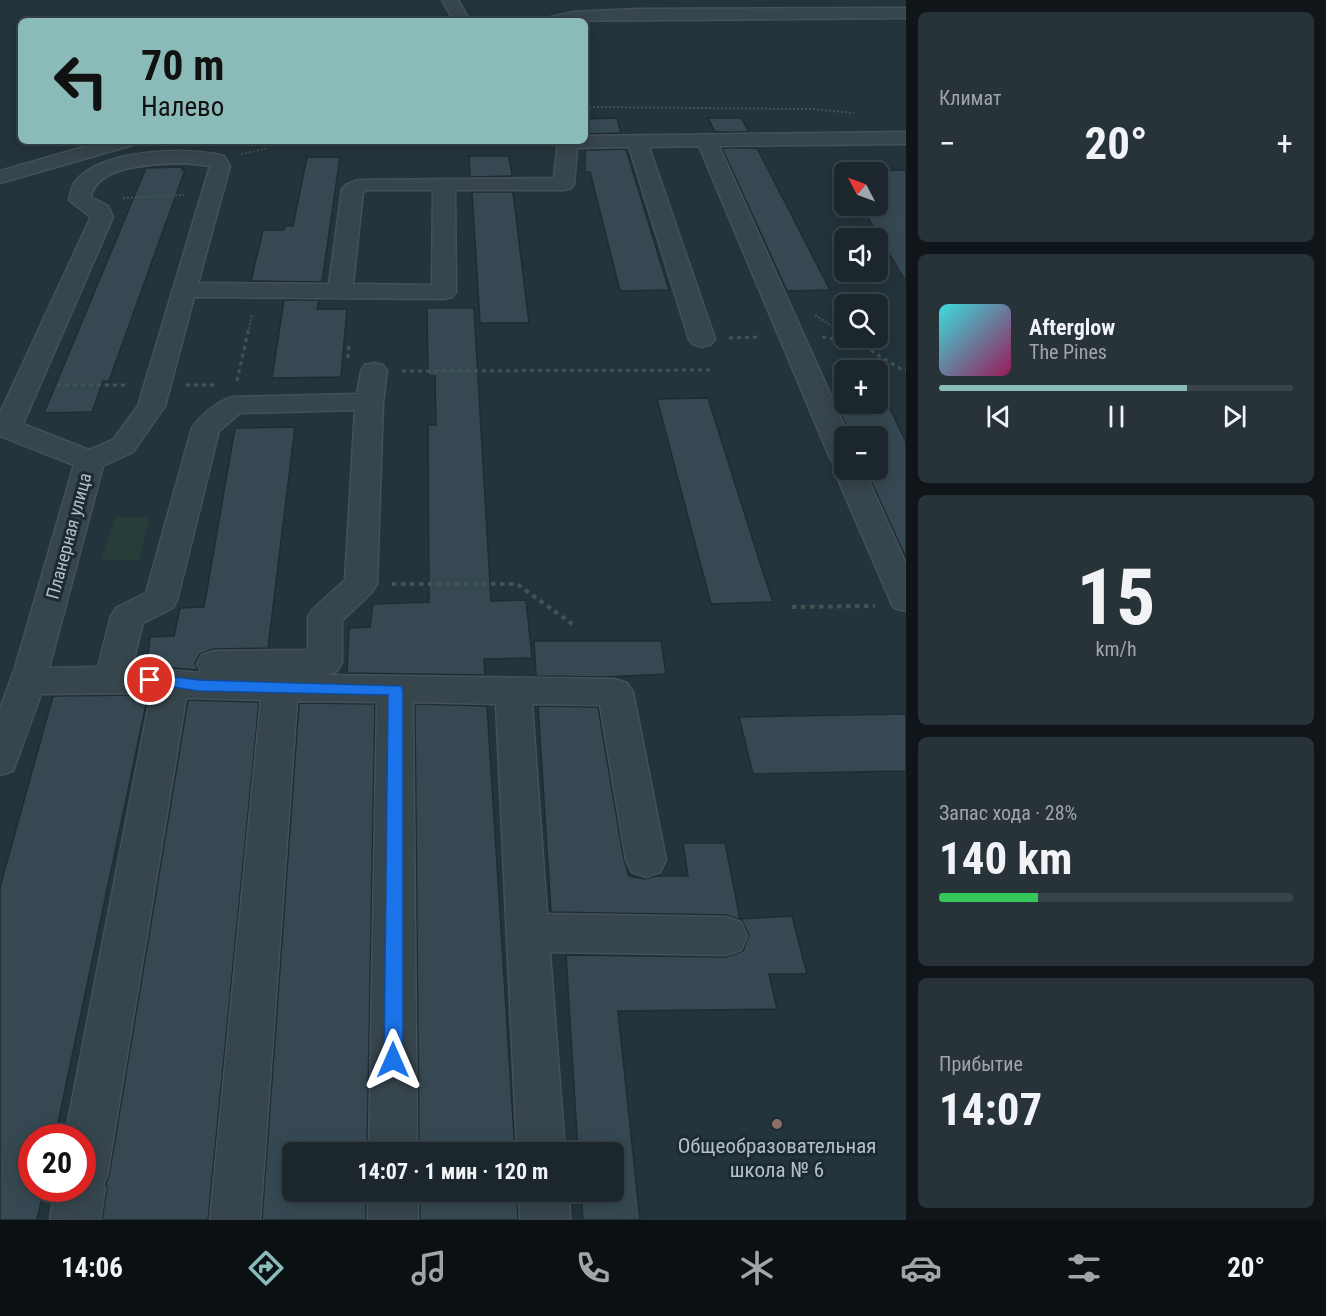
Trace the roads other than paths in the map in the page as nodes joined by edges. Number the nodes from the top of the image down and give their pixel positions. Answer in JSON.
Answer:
{"nodes":[{"id":1,"x":450,"y":0,"type":"edge"},
{"id":2,"x":649,"y":7,"type":"edge"},
{"id":3,"x":906,"y":13,"type":"edge"},
{"id":4,"x":460,"y":18,"type":"edge"},
{"id":5,"x":568,"y":18,"type":"edge"},
{"id":6,"x":906,"y":138,"type":"edge"},
{"id":7,"x":637,"y":141,"type":"junction"},
{"id":8,"x":706,"y":141,"type":"junction"},
{"id":9,"x":588,"y":142,"type":"edge"},
{"id":10,"x":117,"y":144,"type":"edge"},
{"id":11,"x":568,"y":144,"type":"edge"},
{"id":12,"x":0,"y":177,"type":"edge"},
{"id":13,"x":444,"y":184,"type":"junction"},
{"id":14,"x":185,"y":290,"type":"junction"},
{"id":15,"x":340,"y":291,"type":"junction"},
{"id":16,"x":702,"y":339,"type":"dead end"},
{"id":17,"x":4,"y":428,"type":"edge"},
{"id":18,"x":834,"y":435,"type":"edge"},
{"id":19,"x":90,"y":460,"type":"junction"},
{"id":20,"x":852,"y":480,"type":"edge"},
{"id":21,"x":895,"y":603,"type":"edge"},
{"id":22,"x":115,"y":666,"type":"junction"},
{"id":23,"x":171,"y":682,"type":"junction"},
{"id":24,"x":20,"y":686,"type":"edge"},
{"id":25,"x":280,"y":687,"type":"junction"},
{"id":26,"x":395,"y":690,"type":"junction"},
{"id":27,"x":513,"y":692,"type":"junction"},
{"id":28,"x":0,"y":760,"type":"edge"},
{"id":29,"x":646,"y":860,"type":"dead end"},
{"id":30,"x":528,"y":933,"type":"junction"},
{"id":31,"x":726,"y":936,"type":"dead end"},
{"id":32,"x":91,"y":1124,"type":"edge"},
{"id":33,"x":393,"y":1142,"type":"edge"},
{"id":34,"x":540,"y":1142,"type":"edge"},
{"id":35,"x":78,"y":1202,"type":"edge"},
{"id":36,"x":393,"y":1202,"type":"edge"},
{"id":37,"x":544,"y":1202,"type":"edge"},
{"id":38,"x":75,"y":1220,"type":"edge"},
{"id":39,"x":235,"y":1220,"type":"edge"},
{"id":40,"x":393,"y":1220,"type":"edge"},
{"id":41,"x":545,"y":1220,"type":"edge"}],
"edges":[{"from":1,"to":4,"type":"street"},
{"from":2,"to":3,"type":"street"},
{"from":2,"to":5,"type":"street"},
{"from":6,"to":8,"type":"street"},
{"from":7,"to":8,"type":"street"},
{"from":7,"to":9,"type":"street"},
{"from":7,"to":16,"type":"street"},
{"from":8,"to":18,"type":"street"},
{"from":10,"to":12,"type":"street"},
{"from":11,"to":13,"type":"street"},
{"from":13,"to":15,"type":"street"},
{"from":13,"to":15,"type":"street"},
{"from":14,"to":15,"type":"street"},
{"from":14,"to":17,"type":"street","name":"Планерная улица"},
{"from":14,"to":19,"type":"street","name":"Планерная улица"},
{"from":17,"to":19,"type":"street"},
{"from":19,"to":24,"type":"street","name":"Планерная улица"},
{"from":20,"to":21,"type":"street"},
{"from":22,"to":22,"type":"street"},
{"from":22,"to":24,"type":"street"},
{"from":23,"to":24,"type":"street"},
{"from":23,"to":25,"type":"street"},
{"from":23,"to":32,"type":"street"},
{"from":24,"to":28,"type":"street","name":"Планерная улица"},
{"from":25,"to":26,"type":"street"},
{"from":25,"to":39,"type":"street"},
{"from":26,"to":27,"type":"street"},
{"from":26,"to":33,"type":"street"},
{"from":27,"to":29,"type":"street"},
{"from":27,"to":30,"type":"street"},
{"from":30,"to":31,"type":"street"},
{"from":30,"to":34,"type":"street"},
{"from":35,"to":38,"type":"street"},
{"from":36,"to":40,"type":"street"},
{"from":37,"to":41,"type":"street"}]}
